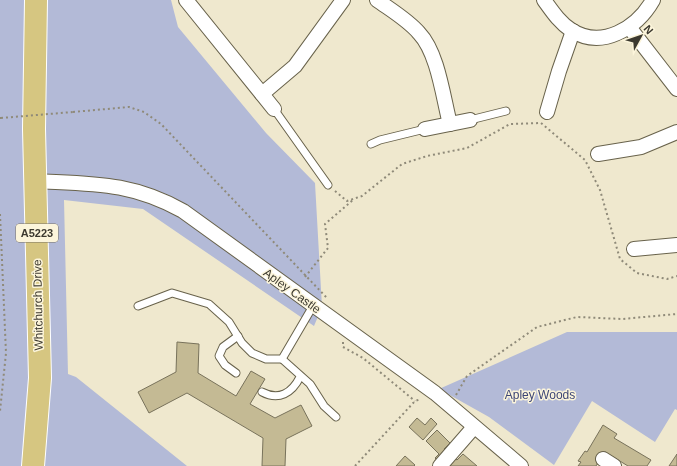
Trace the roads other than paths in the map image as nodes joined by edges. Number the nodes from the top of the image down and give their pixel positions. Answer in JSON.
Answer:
{"nodes":[{"id":1,"x":36,"y":0,"type":"edge"},
{"id":2,"x":343,"y":0,"type":"edge"},
{"id":3,"x":377,"y":0,"type":"edge"},
{"id":4,"x":544,"y":0,"type":"edge"},
{"id":5,"x":653,"y":0,"type":"edge"},
{"id":6,"x":193,"y":2,"type":"edge"},
{"id":7,"x":629,"y":27,"type":"junction"},
{"id":8,"x":573,"y":31,"type":"junction"},
{"id":9,"x":677,"y":89,"type":"edge"},
{"id":10,"x":262,"y":94,"type":"junction"},
{"id":11,"x":274,"y":109,"type":"joint"},
{"id":12,"x":506,"y":112,"type":"dead end"},
{"id":13,"x":547,"y":112,"type":"dead end"},
{"id":14,"x":470,"y":120,"type":"joint"},
{"id":15,"x":450,"y":124,"type":"junction"},
{"id":16,"x":425,"y":129,"type":"joint"},
{"id":17,"x":677,"y":132,"type":"edge"},
{"id":18,"x":371,"y":144,"type":"dead end"},
{"id":19,"x":598,"y":154,"type":"dead end"},
{"id":20,"x":36,"y":181,"type":"junction"},
{"id":21,"x":328,"y":185,"type":"road end"},
{"id":22,"x":677,"y":245,"type":"edge"},
{"id":23,"x":634,"y":249,"type":"dead end"},
{"id":24,"x":138,"y":306,"type":"dead end"},
{"id":25,"x":313,"y":306,"type":"junction"},
{"id":26,"x":238,"y":336,"type":"junction"},
{"id":27,"x":282,"y":359,"type":"junction"},
{"id":28,"x":236,"y":373,"type":"dead end"},
{"id":29,"x":300,"y":377,"type":"junction"},
{"id":30,"x":262,"y":392,"type":"dead end"},
{"id":31,"x":336,"y":417,"type":"dead end"},
{"id":32,"x":474,"y":427,"type":"junction"},
{"id":33,"x":33,"y":466,"type":"edge"},
{"id":34,"x":440,"y":466,"type":"edge"},
{"id":35,"x":521,"y":466,"type":"edge"}],
"edges":[{"from":1,"to":20,"type":"main road","name":"Whitchurch Drive","number":"A5223"},
{"from":2,"to":10,"type":"street"},
{"from":3,"to":15,"type":"street"},
{"from":4,"to":8,"type":"street"},
{"from":5,"to":7,"type":"street"},
{"from":6,"to":10,"type":"street"},
{"from":7,"to":8,"type":"street"},
{"from":7,"to":9,"type":"street"},
{"from":8,"to":13,"type":"street"},
{"from":10,"to":11,"type":"street"},
{"from":11,"to":21,"type":"lane"},
{"from":12,"to":14,"type":"lane"},
{"from":14,"to":15,"type":"street"},
{"from":15,"to":16,"type":"street"},
{"from":16,"to":18,"type":"lane"},
{"from":17,"to":19,"type":"street"},
{"from":20,"to":25,"type":"street","name":"Apley Castle"},
{"from":20,"to":33,"type":"main road","name":"Whitchurch Drive","number":"A5223"},
{"from":22,"to":23,"type":"street"},
{"from":24,"to":26,"type":"lane"},
{"from":25,"to":27,"type":"lane"},
{"from":25,"to":32,"type":"street","name":"Apley Castle"},
{"from":26,"to":27,"type":"lane"},
{"from":26,"to":28,"type":"lane"},
{"from":27,"to":29,"type":"lane"},
{"from":29,"to":30,"type":"lane"},
{"from":29,"to":31,"type":"lane"},
{"from":32,"to":34,"type":"street"},
{"from":32,"to":35,"type":"street","name":"Apley Castle"}]}
